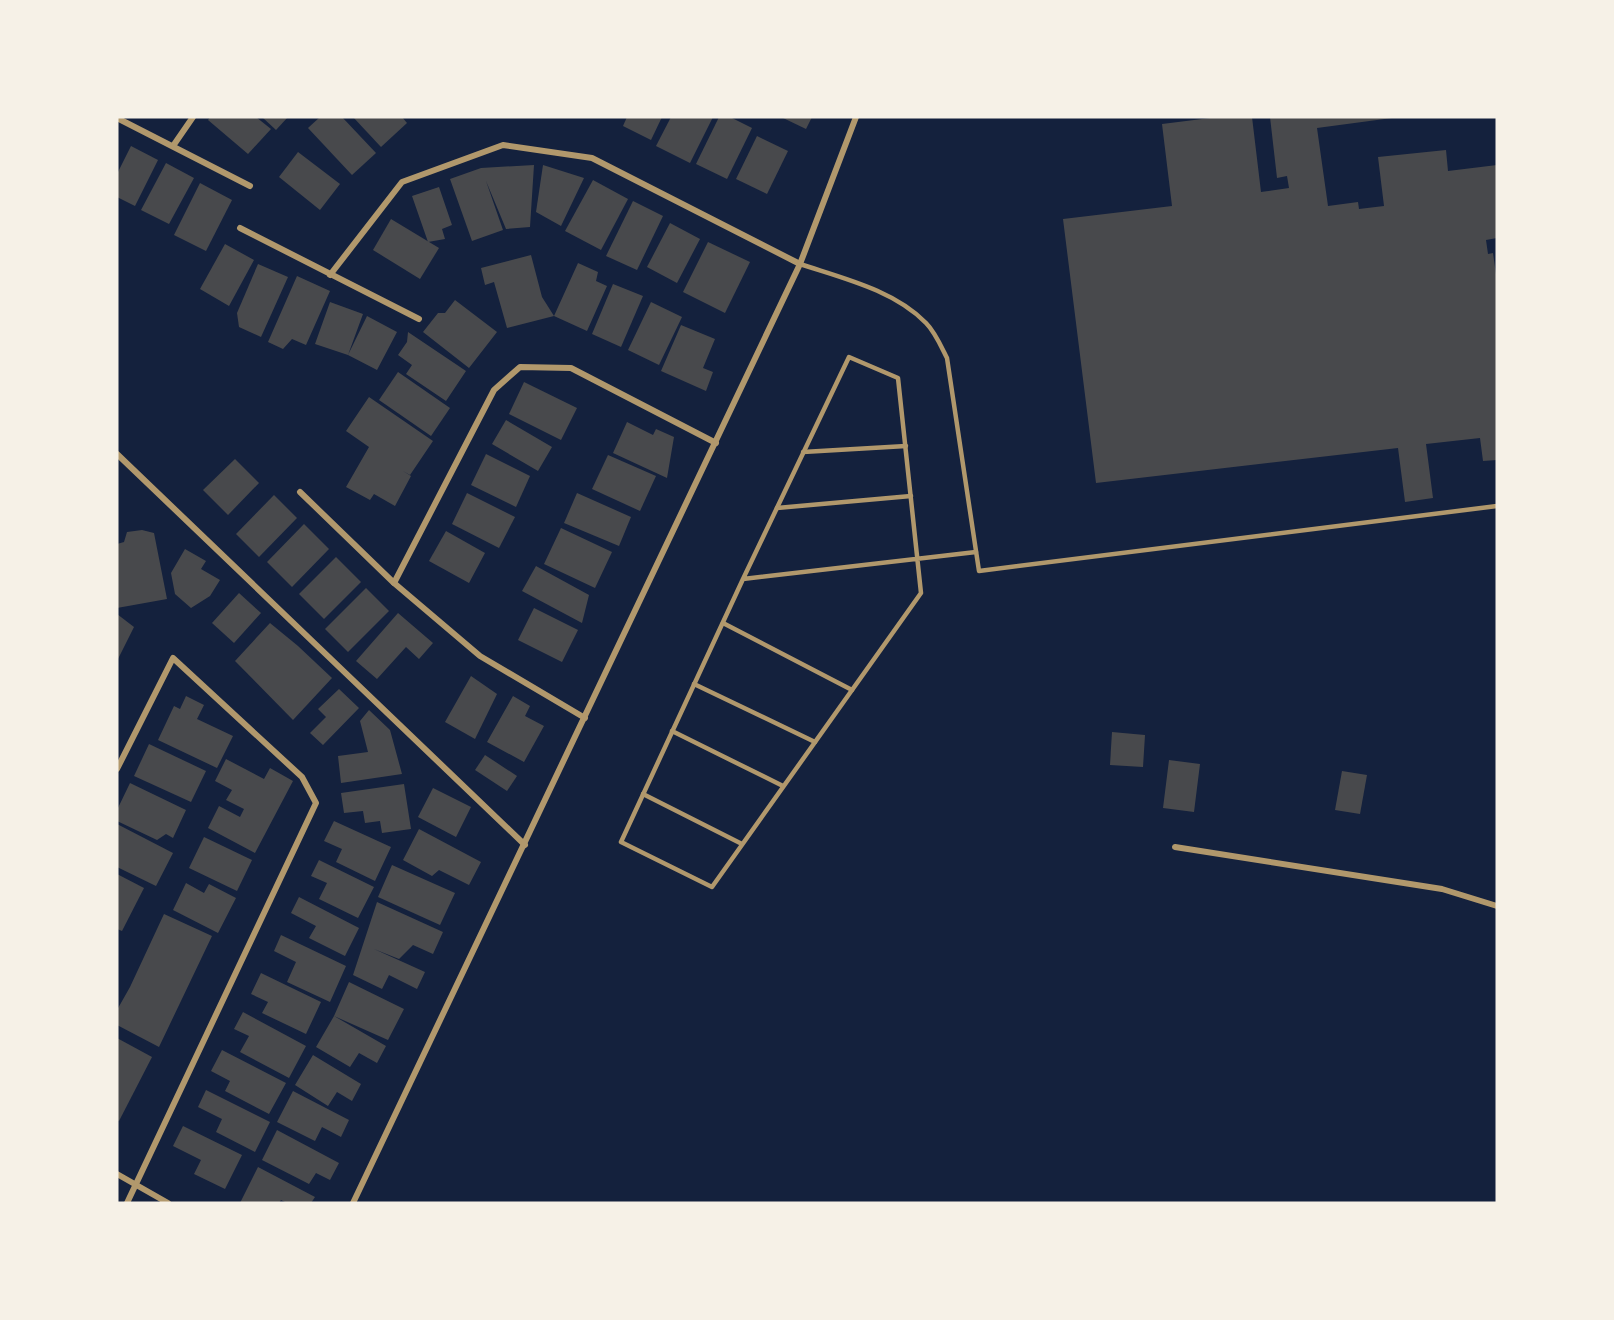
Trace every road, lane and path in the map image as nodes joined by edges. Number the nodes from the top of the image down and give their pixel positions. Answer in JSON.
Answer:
{"nodes":[{"id":1,"x":194,"y":117,"type":"edge"},
{"id":2,"x":856,"y":117,"type":"edge"},
{"id":3,"x":117,"y":118,"type":"edge"},
{"id":4,"x":173,"y":146,"type":"junction"},
{"id":5,"x":250,"y":186,"type":"dead end"},
{"id":6,"x":240,"y":228,"type":"dead end"},
{"id":7,"x":800,"y":264,"type":"junction"},
{"id":8,"x":330,"y":275,"type":"junction"},
{"id":9,"x":419,"y":320,"type":"dead end"},
{"id":10,"x":716,"y":443,"type":"junction"},
{"id":11,"x":906,"y":446,"type":"junction"},
{"id":12,"x":803,"y":452,"type":"junction"},
{"id":13,"x":117,"y":454,"type":"edge"},
{"id":14,"x":300,"y":492,"type":"dead end"},
{"id":15,"x":911,"y":496,"type":"junction"},
{"id":16,"x":1497,"y":506,"type":"edge"},
{"id":17,"x":777,"y":508,"type":"junction"},
{"id":18,"x":976,"y":552,"type":"junction"},
{"id":19,"x":918,"y":559,"type":"junction"},
{"id":20,"x":743,"y":579,"type":"junction"},
{"id":21,"x":394,"y":583,"type":"junction"},
{"id":22,"x":723,"y":624,"type":"junction"},
{"id":23,"x":694,"y":684,"type":"junction"},
{"id":24,"x":852,"y":690,"type":"junction"},
{"id":25,"x":585,"y":718,"type":"junction"},
{"id":26,"x":672,"y":731,"type":"junction"},
{"id":27,"x":815,"y":742,"type":"junction"},
{"id":28,"x":117,"y":769,"type":"edge"},
{"id":29,"x":783,"y":786,"type":"junction"},
{"id":30,"x":643,"y":794,"type":"junction"},
{"id":31,"x":742,"y":844,"type":"junction"},
{"id":32,"x":525,"y":845,"type":"junction"},
{"id":33,"x":1175,"y":847,"type":"dead end"},
{"id":34,"x":1497,"y":906,"type":"edge"},
{"id":35,"x":117,"y":1174,"type":"edge"},
{"id":36,"x":136,"y":1185,"type":"junction"},
{"id":37,"x":127,"y":1203,"type":"edge"},
{"id":38,"x":168,"y":1203,"type":"edge"},
{"id":39,"x":353,"y":1203,"type":"edge"}],
"edges":[{"from":1,"to":4,"type":"street"},
{"from":2,"to":7,"type":"street"},
{"from":3,"to":4,"type":"street"},
{"from":4,"to":5,"type":"street"},
{"from":6,"to":8,"type":"street"},
{"from":7,"to":8,"type":"street"},
{"from":7,"to":10,"type":"street"},
{"from":7,"to":18,"type":"lane"},
{"from":8,"to":9,"type":"street"},
{"from":10,"to":21,"type":"street"},
{"from":10,"to":25,"type":"street"},
{"from":11,"to":12,"type":"lane"},
{"from":11,"to":12,"type":"lane"},
{"from":11,"to":15,"type":"lane"},
{"from":12,"to":17,"type":"lane"},
{"from":13,"to":32,"type":"street"},
{"from":14,"to":21,"type":"street"},
{"from":15,"to":17,"type":"lane"},
{"from":15,"to":19,"type":"lane"},
{"from":16,"to":18,"type":"lane"},
{"from":17,"to":20,"type":"lane"},
{"from":18,"to":19,"type":"lane"},
{"from":19,"to":20,"type":"lane"},
{"from":19,"to":24,"type":"lane"},
{"from":20,"to":22,"type":"lane"},
{"from":21,"to":25,"type":"street"},
{"from":22,"to":23,"type":"lane"},
{"from":22,"to":24,"type":"lane"},
{"from":23,"to":26,"type":"lane"},
{"from":23,"to":27,"type":"lane"},
{"from":24,"to":27,"type":"lane"},
{"from":25,"to":32,"type":"street"},
{"from":26,"to":29,"type":"lane"},
{"from":26,"to":30,"type":"lane"},
{"from":27,"to":29,"type":"lane"},
{"from":28,"to":36,"type":"street"},
{"from":29,"to":31,"type":"lane"},
{"from":30,"to":31,"type":"lane"},
{"from":30,"to":31,"type":"lane"},
{"from":32,"to":39,"type":"street"},
{"from":33,"to":34,"type":"street"},
{"from":35,"to":36,"type":"street"},
{"from":36,"to":37,"type":"street"},
{"from":36,"to":38,"type":"street"}]}
